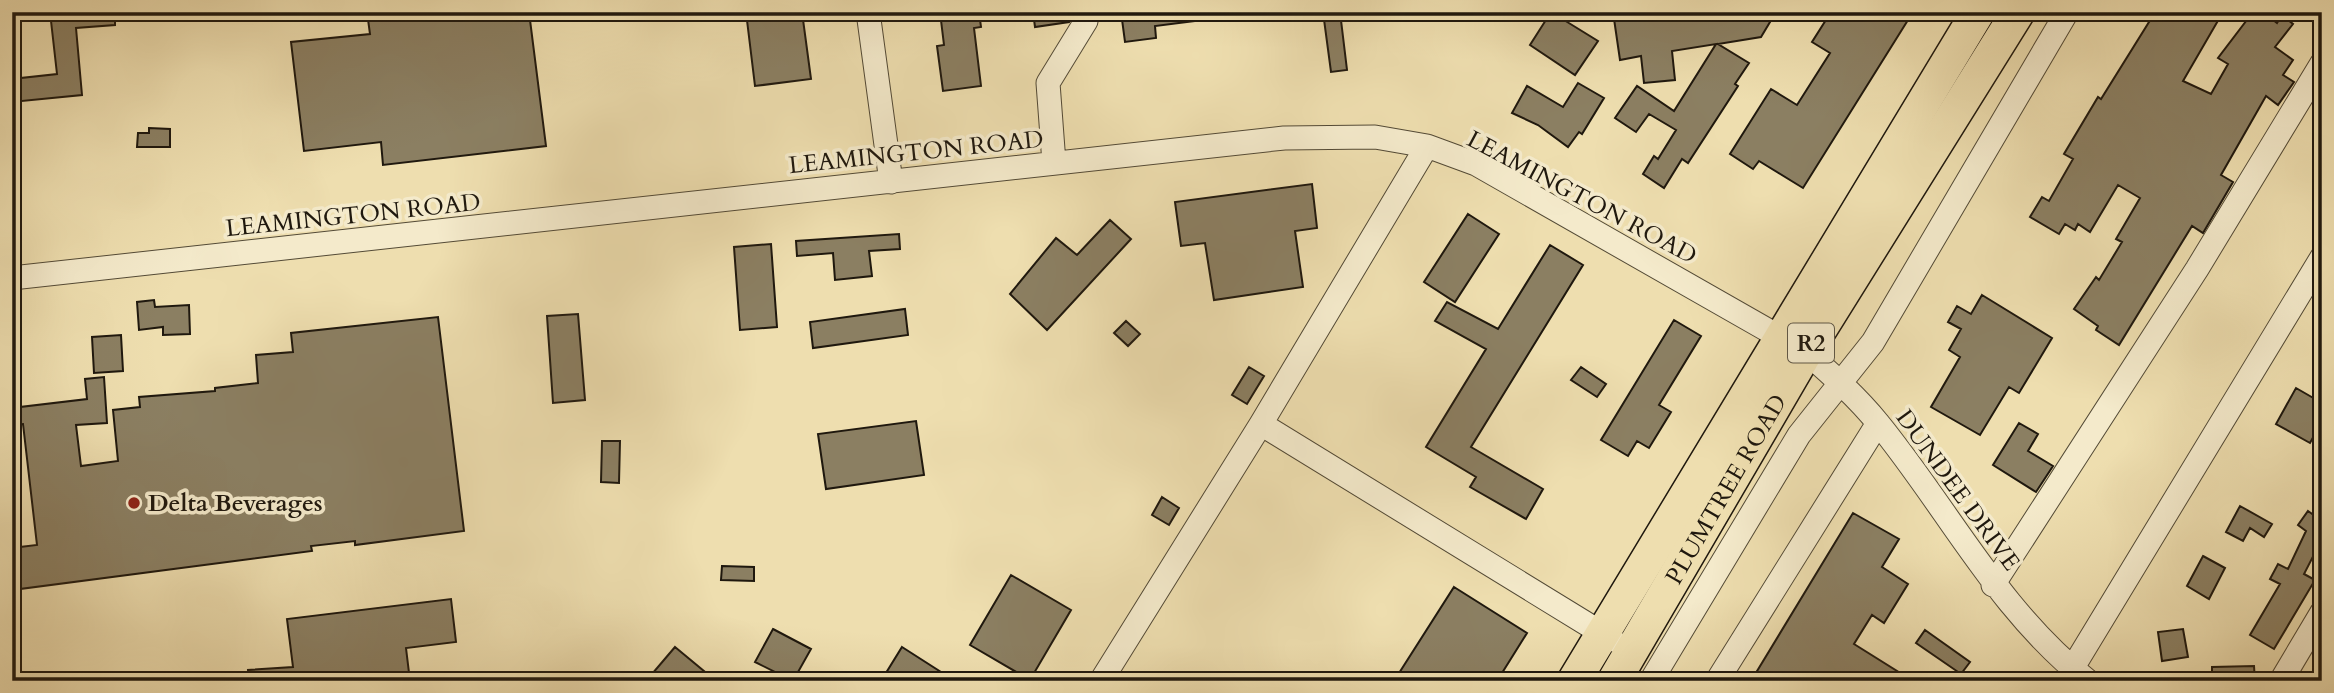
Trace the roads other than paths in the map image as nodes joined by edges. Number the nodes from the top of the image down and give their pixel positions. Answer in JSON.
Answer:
{"nodes":[{"id":1,"x":868,"y":12,"type":"edge"},
{"id":2,"x":1087,"y":12,"type":"edge"},
{"id":3,"x":1978,"y":12,"type":"edge"},
{"id":4,"x":2018,"y":12,"type":"edge"},
{"id":5,"x":2067,"y":12,"type":"edge"},
{"id":6,"x":2322,"y":63,"type":"edge"},
{"id":7,"x":1427,"y":146,"type":"junction"},
{"id":8,"x":1054,"y":163,"type":"junction"},
{"id":9,"x":891,"y":182,"type":"junction"},
{"id":10,"x":2322,"y":257,"type":"edge"},
{"id":11,"x":12,"y":278,"type":"edge"},
{"id":12,"x":1793,"y":343,"type":"junction"},
{"id":13,"x":1839,"y":381,"type":"junction"},
{"id":14,"x":1878,"y":423,"type":"junction"},
{"id":15,"x":1261,"y":424,"type":"junction"},
{"id":16,"x":1993,"y":585,"type":"junction"},
{"id":17,"x":2322,"y":612,"type":"edge"},
{"id":18,"x":1603,"y":635,"type":"junction"},
{"id":19,"x":1633,"y":652,"type":"junction"},
{"id":20,"x":2080,"y":675,"type":"edge"},
{"id":21,"x":1101,"y":681,"type":"edge"},
{"id":22,"x":1574,"y":681,"type":"edge"},
{"id":23,"x":1614,"y":681,"type":"edge"},
{"id":24,"x":1651,"y":681,"type":"edge"},
{"id":25,"x":1717,"y":681,"type":"edge"},
{"id":26,"x":2281,"y":681,"type":"edge"}],
"edges":[{"from":1,"to":9,"type":"street"},
{"from":2,"to":8,"type":"street"},
{"from":3,"to":12,"type":"highway","name":"PLUMTREE ROAD","number":"R2"},
{"from":4,"to":12,"type":"highway","name":"PLUMTREE ROAD","number":"R2"},
{"from":5,"to":13,"type":"street"},
{"from":6,"to":16,"type":"street"},
{"from":7,"to":8,"type":"street","name":"LEAMINGTON ROAD"},
{"from":7,"to":12,"type":"street","name":"LEAMINGTON ROAD"},
{"from":7,"to":15,"type":"street"},
{"from":8,"to":9,"type":"street","name":"LEAMINGTON ROAD"},
{"from":9,"to":11,"type":"street","name":"LEAMINGTON ROAD"},
{"from":10,"to":20,"type":"street"},
{"from":12,"to":13,"type":"street","name":"DUNDEE DRIVE"},
{"from":12,"to":18,"type":"highway","name":"PLUMTREE ROAD","number":"R2"},
{"from":12,"to":19,"type":"highway","name":"PLUMTREE ROAD","number":"R2"},
{"from":13,"to":14,"type":"street","name":"DUNDEE DRIVE"},
{"from":13,"to":24,"type":"street"},
{"from":14,"to":16,"type":"street","name":"DUNDEE DRIVE"},
{"from":14,"to":25,"type":"street"},
{"from":15,"to":18,"type":"street"},
{"from":15,"to":21,"type":"street"},
{"from":16,"to":20,"type":"street","name":"DUNDEE DRIVE"},
{"from":17,"to":26,"type":"street"},
{"from":18,"to":19,"type":"street"},
{"from":18,"to":22,"type":"highway","name":"PLUMTREE ROAD","number":"R2"},
{"from":19,"to":23,"type":"highway","name":"PLUMTREE ROAD","number":"R2"}]}
